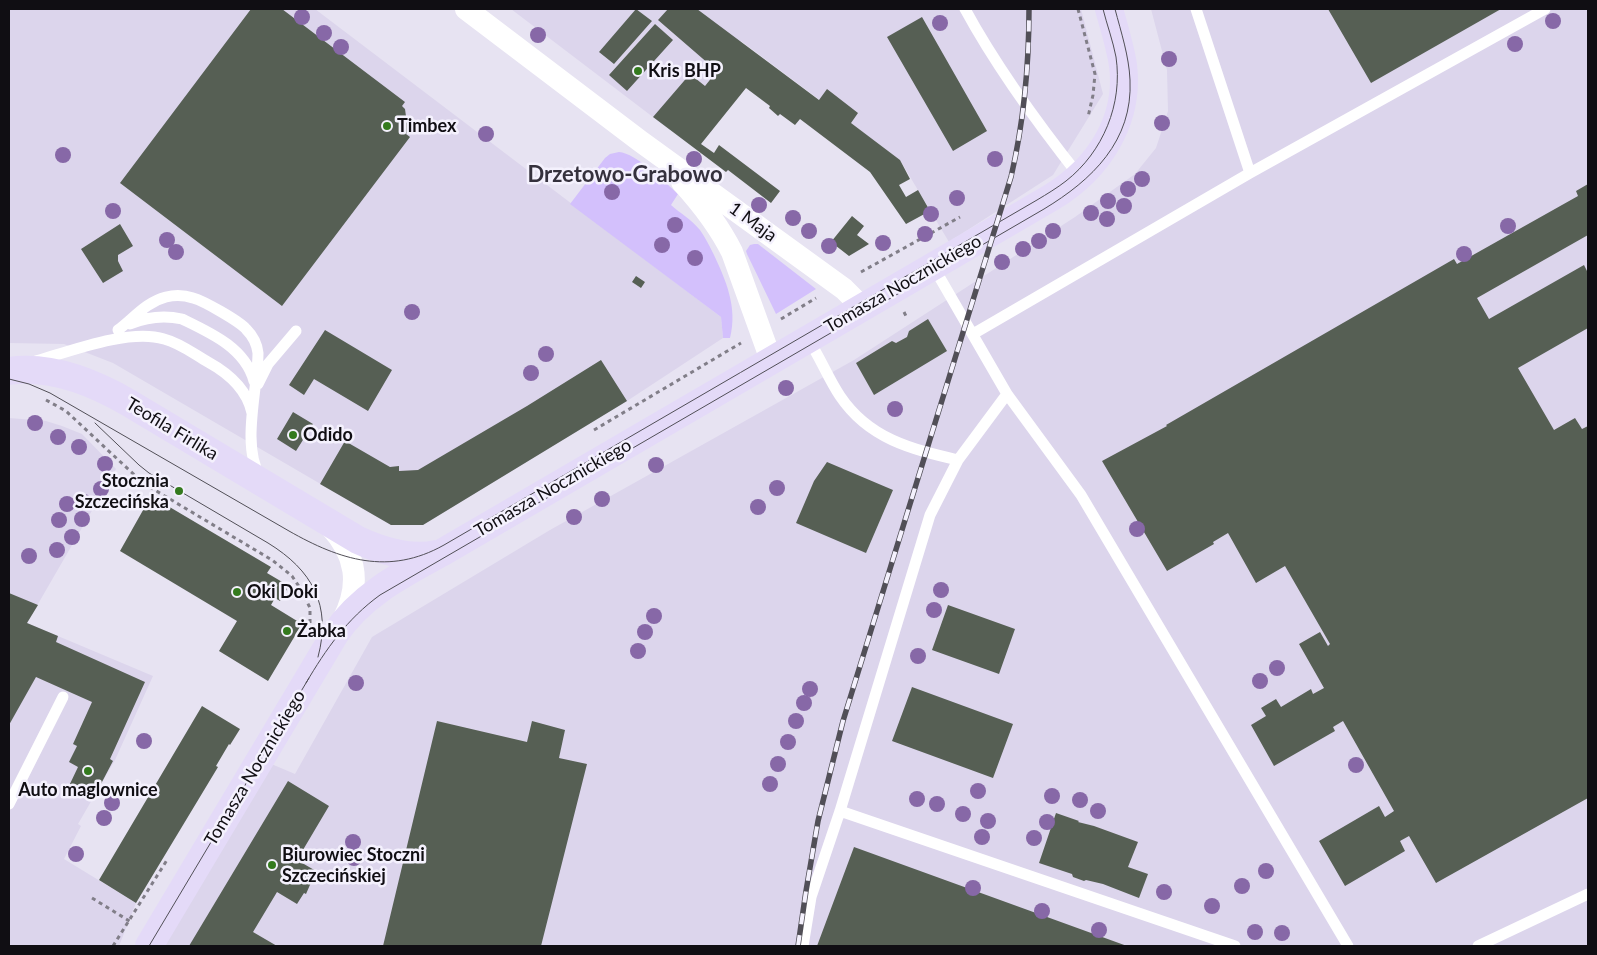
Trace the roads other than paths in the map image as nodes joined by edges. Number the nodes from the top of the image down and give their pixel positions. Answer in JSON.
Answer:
{"nodes":[{"id":1,"x":466,"y":9,"type":"edge"},
{"id":2,"x":965,"y":9,"type":"edge"},
{"id":3,"x":1109,"y":9,"type":"edge"},
{"id":4,"x":1196,"y":9,"type":"edge"},
{"id":5,"x":1545,"y":9,"type":"edge"},
{"id":6,"x":640,"y":141,"type":"junction"},
{"id":7,"x":1085,"y":172,"type":"junction"},
{"id":8,"x":1250,"y":173,"type":"junction"},
{"id":9,"x":933,"y":266,"type":"junction"},
{"id":10,"x":860,"y":309,"type":"junction"},
{"id":11,"x":118,"y":330,"type":"junction"},
{"id":12,"x":296,"y":331,"type":"dead end"},
{"id":13,"x":973,"y":334,"type":"junction"},
{"id":14,"x":808,"y":339,"type":"junction"},
{"id":15,"x":88,"y":346,"type":"junction"},
{"id":16,"x":771,"y":360,"type":"junction"},
{"id":17,"x":9,"y":370,"type":"edge"},
{"id":18,"x":255,"y":390,"type":"junction"},
{"id":19,"x":1007,"y":394,"type":"junction"},
{"id":20,"x":253,"y":420,"type":"junction"},
{"id":21,"x":958,"y":460,"type":"junction"},
{"id":22,"x":273,"y":489,"type":"junction"},
{"id":23,"x":324,"y":520,"type":"junction"},
{"id":24,"x":443,"y":552,"type":"junction"},
{"id":25,"x":335,"y":634,"type":"junction"},
{"id":26,"x":63,"y":697,"type":"dead end"},
{"id":27,"x":9,"y":804,"type":"edge"},
{"id":28,"x":840,"y":811,"type":"junction"},
{"id":29,"x":1588,"y":894,"type":"edge"},
{"id":30,"x":152,"y":943,"type":"edge"},
{"id":31,"x":803,"y":946,"type":"edge"},
{"id":32,"x":1235,"y":946,"type":"edge"},
{"id":33,"x":1348,"y":946,"type":"edge"},
{"id":34,"x":1478,"y":946,"type":"edge"}],
"edges":[{"from":1,"to":6,"type":"street","name":"1 Maja"},
{"from":2,"to":7,"type":"lane"},
{"from":3,"to":7,"type":"street","name":"Tomasza Nocznickiego"},
{"from":4,"to":8,"type":"lane"},
{"from":5,"to":8,"type":"lane"},
{"from":6,"to":10,"type":"street","name":"1 Maja"},
{"from":6,"to":16,"type":"street","name":"1 Maja"},
{"from":7,"to":9,"type":"street","name":"Tomasza Nocznickiego"},
{"from":8,"to":13,"type":"lane"},
{"from":9,"to":10,"type":"street","name":"Tomasza Nocznickiego"},
{"from":9,"to":13,"type":"lane"},
{"from":10,"to":14,"type":"street","name":"Tomasza Nocznickiego"},
{"from":11,"to":15,"type":"lane"},
{"from":11,"to":18,"type":"lane"},
{"from":11,"to":18,"type":"lane"},
{"from":12,"to":18,"type":"lane"},
{"from":13,"to":19,"type":"lane"},
{"from":14,"to":16,"type":"street","name":"Tomasza Nocznickiego"},
{"from":14,"to":21,"type":"lane"},
{"from":15,"to":17,"type":"lane"},
{"from":15,"to":20,"type":"lane"},
{"from":16,"to":24,"type":"street","name":"Tomasza Nocznickiego"},
{"from":17,"to":22,"type":"street","name":"Teofila Firlika"},
{"from":18,"to":20,"type":"lane"},
{"from":19,"to":21,"type":"lane"},
{"from":19,"to":33,"type":"lane"},
{"from":20,"to":22,"type":"lane"},
{"from":21,"to":28,"type":"lane"},
{"from":22,"to":23,"type":"street","name":"Teofila Firlika"},
{"from":23,"to":24,"type":"street","name":"Teofila Firlika"},
{"from":23,"to":25,"type":"street","name":"Teofila Firlika"},
{"from":24,"to":25,"type":"street","name":"Tomasza Nocznickiego"},
{"from":25,"to":30,"type":"street","name":"Tomasza Nocznickiego"},
{"from":26,"to":27,"type":"lane"},
{"from":28,"to":31,"type":"lane"},
{"from":28,"to":32,"type":"lane"},
{"from":29,"to":34,"type":"lane"}]}
